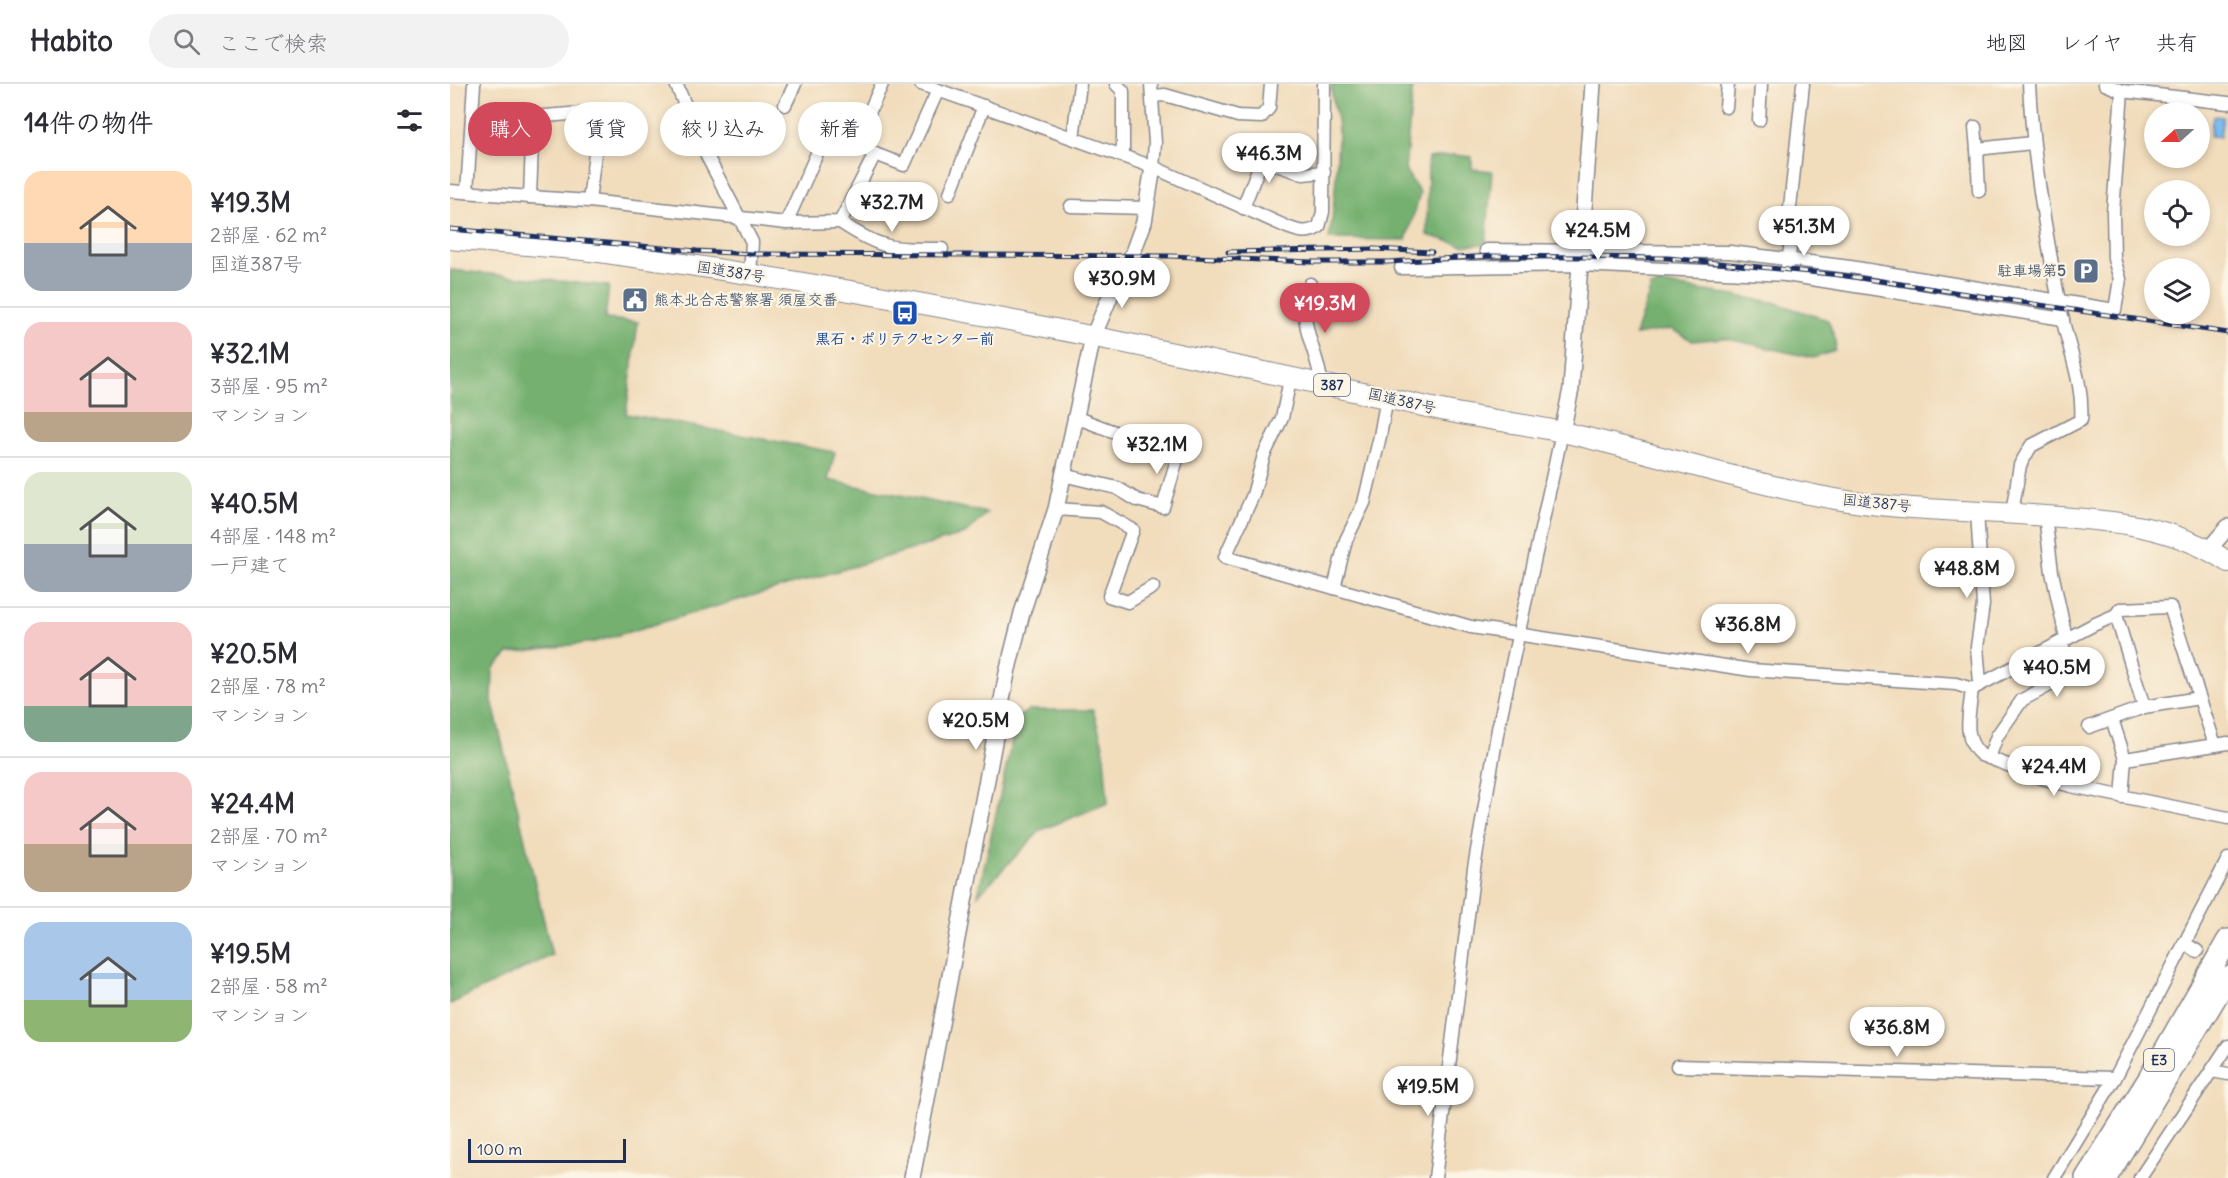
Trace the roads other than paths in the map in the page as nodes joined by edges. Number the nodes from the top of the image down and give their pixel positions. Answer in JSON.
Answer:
{"nodes":[{"id":1,"x":474,"y":84,"type":"edge"},
{"id":2,"x":676,"y":84,"type":"edge"},
{"id":3,"x":795,"y":84,"type":"edge"},
{"id":4,"x":882,"y":84,"type":"edge"},
{"id":5,"x":921,"y":84,"type":"edge"},
{"id":6,"x":1080,"y":84,"type":"edge"},
{"id":7,"x":1116,"y":84,"type":"edge"},
{"id":8,"x":1271,"y":84,"type":"edge"},
{"id":9,"x":1323,"y":84,"type":"edge"},
{"id":10,"x":1593,"y":84,"type":"edge"},
{"id":11,"x":1728,"y":84,"type":"edge"},
{"id":12,"x":1761,"y":84,"type":"edge"},
{"id":13,"x":1803,"y":84,"type":"edge"},
{"id":14,"x":2029,"y":84,"type":"edge"},
{"id":15,"x":2105,"y":84,"type":"edge"},
{"id":16,"x":938,"y":90,"type":"junction"},
{"id":17,"x":1152,"y":90,"type":"edge"},
{"id":18,"x":2122,"y":91,"type":"junction"},
{"id":19,"x":874,"y":102,"type":"edge"},
{"id":20,"x":786,"y":103,"type":"edge"},
{"id":21,"x":2228,"y":103,"type":"edge"},
{"id":22,"x":984,"y":106,"type":"junction"},
{"id":23,"x":1726,"y":107,"type":"dead end"},
{"id":24,"x":1759,"y":120,"type":"dead end"},
{"id":25,"x":1975,"y":128,"type":"dead end"},
{"id":26,"x":1073,"y":138,"type":"junction"},
{"id":27,"x":2032,"y":143,"type":"junction"},
{"id":28,"x":1977,"y":149,"type":"junction"},
{"id":29,"x":815,"y":156,"type":"edge"},
{"id":30,"x":874,"y":156,"type":"edge"},
{"id":31,"x":880,"y":156,"type":"edge"},
{"id":32,"x":1123,"y":156,"type":"junction"},
{"id":33,"x":1153,"y":167,"type":"junction"},
{"id":34,"x":1324,"y":172,"type":"junction"},
{"id":35,"x":450,"y":191,"type":"edge"},
{"id":36,"x":1979,"y":191,"type":"dead end"},
{"id":37,"x":468,"y":192,"type":"junction"},
{"id":38,"x":950,"y":193,"type":"dead end"},
{"id":39,"x":530,"y":197,"type":"junction"},
{"id":40,"x":589,"y":201,"type":"junction"},
{"id":41,"x":1071,"y":206,"type":"dead end"},
{"id":42,"x":1147,"y":208,"type":"junction"},
{"id":43,"x":1244,"y":208,"type":"junction"},
{"id":44,"x":1789,"y":217,"type":"dead end"},
{"id":45,"x":740,"y":218,"type":"junction"},
{"id":46,"x":840,"y":222,"type":"junction"},
{"id":47,"x":786,"y":223,"type":"junction"},
{"id":48,"x":1792,"y":236,"type":"dead end"},
{"id":49,"x":450,"y":239,"type":"edge"},
{"id":50,"x":942,"y":249,"type":"dead end"},
{"id":51,"x":1486,"y":250,"type":"dead end"},
{"id":52,"x":1582,"y":258,"type":"junction"},
{"id":53,"x":1788,"y":258,"type":"junction"},
{"id":54,"x":1401,"y":268,"type":"dead end"},
{"id":55,"x":1786,"y":275,"type":"junction"},
{"id":56,"x":750,"y":276,"type":"junction"},
{"id":57,"x":1310,"y":284,"type":"dead end"},
{"id":58,"x":2061,"y":301,"type":"junction"},
{"id":59,"x":2063,"y":319,"type":"junction"},
{"id":60,"x":1093,"y":337,"type":"junction"},
{"id":61,"x":1291,"y":375,"type":"junction"},
{"id":62,"x":1321,"y":382,"type":"junction"},
{"id":63,"x":1387,"y":397,"type":"junction"},
{"id":64,"x":1075,"y":417,"type":"junction"},
{"id":65,"x":1562,"y":432,"type":"junction"},
{"id":66,"x":1063,"y":475,"type":"junction"},
{"id":67,"x":1056,"y":509,"type":"junction"},
{"id":68,"x":1977,"y":512,"type":"junction"},
{"id":69,"x":2013,"y":513,"type":"junction"},
{"id":70,"x":2045,"y":516,"type":"junction"},
{"id":71,"x":2228,"y":527,"type":"edge"},
{"id":72,"x":2209,"y":549,"type":"junction"},
{"id":73,"x":2228,"y":562,"type":"edge"},
{"id":74,"x":1153,"y":587,"type":"dead end"},
{"id":75,"x":1334,"y":588,"type":"junction"},
{"id":76,"x":2116,"y":615,"type":"junction"},
{"id":77,"x":1518,"y":635,"type":"junction"},
{"id":78,"x":2063,"y":641,"type":"junction"},
{"id":79,"x":1976,"y":686,"type":"junction"},
{"id":80,"x":2199,"y":698,"type":"junction"},
{"id":81,"x":2144,"y":707,"type":"junction"},
{"id":82,"x":2112,"y":719,"type":"junction"},
{"id":83,"x":2090,"y":727,"type":"dead end"},
{"id":84,"x":2228,"y":743,"type":"edge"},
{"id":85,"x":2215,"y":745,"type":"junction"},
{"id":86,"x":1989,"y":758,"type":"junction"},
{"id":87,"x":2126,"y":759,"type":"junction"},
{"id":88,"x":2122,"y":796,"type":"junction"},
{"id":89,"x":2228,"y":818,"type":"edge"},
{"id":90,"x":2228,"y":859,"type":"edge"},
{"id":91,"x":2228,"y":940,"type":"edge"},
{"id":92,"x":2184,"y":943,"type":"junction"},
{"id":93,"x":2197,"y":951,"type":"dead end"},
{"id":94,"x":2228,"y":977,"type":"edge"},
{"id":95,"x":2228,"y":1046,"type":"edge"},
{"id":96,"x":1677,"y":1066,"type":"dead end"},
{"id":97,"x":2212,"y":1071,"type":"junction"},
{"id":98,"x":2228,"y":1074,"type":"edge"},
{"id":99,"x":2115,"y":1078,"type":"junction"},
{"id":100,"x":912,"y":1178,"type":"edge"},
{"id":101,"x":1435,"y":1178,"type":"edge"},
{"id":102,"x":2054,"y":1178,"type":"edge"},
{"id":103,"x":2086,"y":1178,"type":"edge"},
{"id":104,"x":2106,"y":1178,"type":"edge"},
{"id":105,"x":2140,"y":1178,"type":"edge"}],
"edges":[{"from":1,"to":37,"type":"street"},
{"from":2,"to":45,"type":"street"},
{"from":3,"to":20,"type":"street"},
{"from":4,"to":19,"type":"street"},
{"from":5,"to":16,"type":"street"},
{"from":6,"to":26,"type":"street"},
{"from":7,"to":32,"type":"street"},
{"from":8,"to":17,"type":"street"},
{"from":9,"to":34,"type":"street"},
{"from":10,"to":52,"type":"street"},
{"from":11,"to":23,"type":"street"},
{"from":12,"to":24,"type":"street"},
{"from":13,"to":44,"type":"street"},
{"from":14,"to":27,"type":"street"},
{"from":15,"to":18,"type":"street"},
{"from":16,"to":22,"type":"street"},
{"from":16,"to":31,"type":"street"},
{"from":17,"to":33,"type":"street"},
{"from":18,"to":21,"type":"street"},
{"from":18,"to":58,"type":"street"},
{"from":22,"to":26,"type":"street"},
{"from":22,"to":38,"type":"street"},
{"from":25,"to":28,"type":"street"},
{"from":26,"to":32,"type":"street"},
{"from":27,"to":28,"type":"street"},
{"from":27,"to":58,"type":"street"},
{"from":28,"to":36,"type":"street"},
{"from":29,"to":47,"type":"street"},
{"from":30,"to":46,"type":"street"},
{"from":32,"to":33,"type":"street"},
{"from":33,"to":42,"type":"street"},
{"from":33,"to":43,"type":"street"},
{"from":34,"to":43,"type":"street"},
{"from":34,"to":43,"type":"street"},
{"from":35,"to":37,"type":"street"},
{"from":37,"to":39,"type":"street"},
{"from":39,"to":40,"type":"street"},
{"from":39,"to":40,"type":"street"},
{"from":40,"to":45,"type":"street"},
{"from":41,"to":42,"type":"street"},
{"from":42,"to":60,"type":"street"},
{"from":45,"to":47,"type":"street"},
{"from":45,"to":56,"type":"street"},
{"from":46,"to":47,"type":"street"},
{"from":46,"to":50,"type":"street"},
{"from":48,"to":53,"type":"street"},
{"from":49,"to":56,"type":"highway","name":"国道387号","number":"387"},
{"from":51,"to":52,"type":"street"},
{"from":52,"to":53,"type":"street"},
{"from":52,"to":54,"type":"street"},
{"from":52,"to":55,"type":"street"},
{"from":52,"to":65,"type":"street"},
{"from":53,"to":55,"type":"street"},
{"from":53,"to":58,"type":"street"},
{"from":55,"to":59,"type":"street"},
{"from":56,"to":60,"type":"highway","name":"国道387号","number":"387"},
{"from":57,"to":62,"type":"street"},
{"from":58,"to":59,"type":"street"},
{"from":59,"to":69,"type":"street"},
{"from":60,"to":61,"type":"highway","name":"国道387号","number":"387"},
{"from":60,"to":64,"type":"street"},
{"from":61,"to":62,"type":"highway","name":"国道387号","number":"387"},
{"from":61,"to":75,"type":"street"},
{"from":62,"to":63,"type":"highway","name":"国道387号","number":"387"},
{"from":63,"to":65,"type":"highway","name":"国道387号","number":"387"},
{"from":63,"to":75,"type":"street"},
{"from":64,"to":66,"type":"street"},
{"from":64,"to":66,"type":"street"},
{"from":65,"to":68,"type":"highway","name":"国道387号","number":"387"},
{"from":65,"to":77,"type":"street"},
{"from":66,"to":67,"type":"street"},
{"from":67,"to":74,"type":"street"},
{"from":67,"to":100,"type":"street"},
{"from":68,"to":69,"type":"highway","name":"国道387号","number":"387"},
{"from":68,"to":79,"type":"street"},
{"from":69,"to":70,"type":"highway","name":"国道387号","number":"387"},
{"from":70,"to":72,"type":"highway","name":"国道387号","number":"387"},
{"from":70,"to":78,"type":"street"},
{"from":71,"to":72,"type":"street"},
{"from":72,"to":73,"type":"highway","number":"387"},
{"from":75,"to":77,"type":"street"},
{"from":76,"to":78,"type":"street"},
{"from":76,"to":80,"type":"street"},
{"from":76,"to":81,"type":"street"},
{"from":77,"to":79,"type":"street"},
{"from":77,"to":101,"type":"street"},
{"from":78,"to":79,"type":"street"},
{"from":78,"to":86,"type":"street"},
{"from":79,"to":86,"type":"street"},
{"from":80,"to":81,"type":"street"},
{"from":80,"to":85,"type":"street"},
{"from":81,"to":82,"type":"street"},
{"from":82,"to":83,"type":"street"},
{"from":82,"to":87,"type":"street"},
{"from":84,"to":85,"type":"street"},
{"from":85,"to":87,"type":"street"},
{"from":86,"to":88,"type":"street"},
{"from":87,"to":88,"type":"street"},
{"from":88,"to":89,"type":"street"},
{"from":90,"to":92,"type":"street"},
{"from":91,"to":103,"type":"highway","number":"E3"},
{"from":92,"to":93,"type":"street"},
{"from":92,"to":99,"type":"street"},
{"from":94,"to":104,"type":"highway","number":"E3"},
{"from":95,"to":97,"type":"street"},
{"from":96,"to":99,"type":"street"},
{"from":97,"to":98,"type":"street"},
{"from":97,"to":105,"type":"street"},
{"from":99,"to":102,"type":"street"}]}
